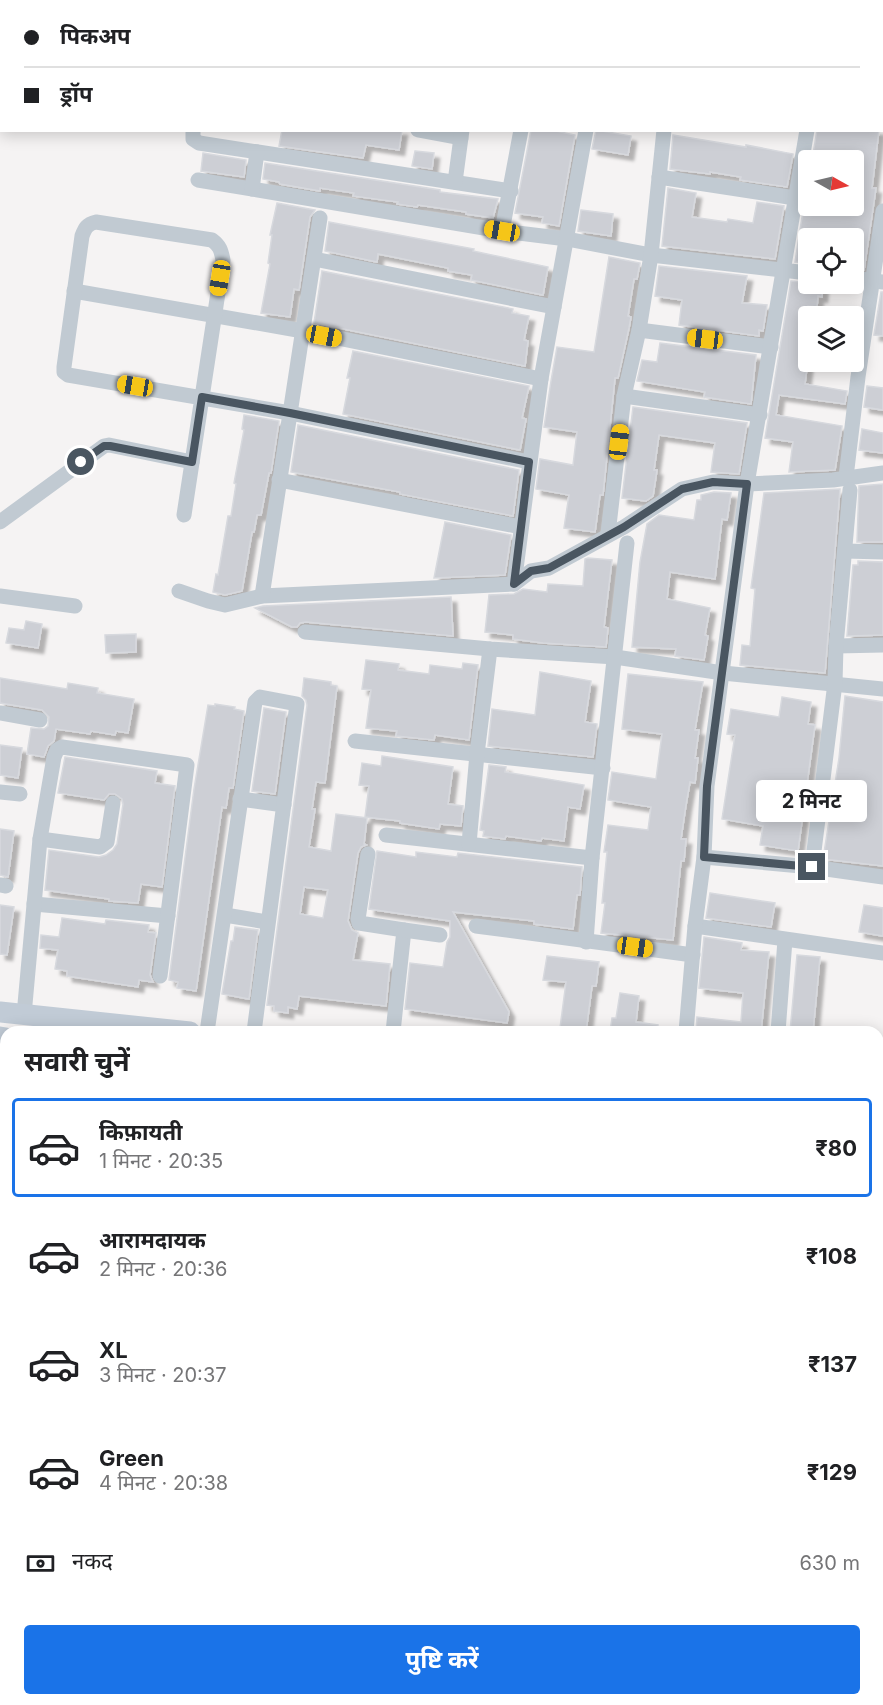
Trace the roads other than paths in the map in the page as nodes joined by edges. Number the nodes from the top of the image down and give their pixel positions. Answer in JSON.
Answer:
{"nodes":[{"id":1,"x":193,"y":132,"type":"edge"},
{"id":2,"x":440,"y":132,"type":"edge"},
{"id":3,"x":521,"y":132,"type":"edge"},
{"id":4,"x":586,"y":132,"type":"edge"},
{"id":5,"x":664,"y":132,"type":"edge"},
{"id":6,"x":807,"y":132,"type":"edge"},
{"id":7,"x":462,"y":134,"type":"edge"},
{"id":8,"x":257,"y":152,"type":"junction"},
{"id":9,"x":659,"y":177,"type":"junction"},
{"id":10,"x":198,"y":180,"type":"dead end"},
{"id":11,"x":455,"y":182,"type":"junction"},
{"id":12,"x":252,"y":189,"type":"junction"},
{"id":13,"x":511,"y":191,"type":"junction"},
{"id":14,"x":795,"y":198,"type":"junction"},
{"id":15,"x":883,"y":211,"type":"edge"},
{"id":16,"x":320,"y":218,"type":"dead end"},
{"id":17,"x":502,"y":231,"type":"junction"},
{"id":18,"x":567,"y":239,"type":"junction"},
{"id":19,"x":651,"y":255,"type":"junction"},
{"id":20,"x":314,"y":259,"type":"junction"},
{"id":21,"x":783,"y":270,"type":"junction"},
{"id":22,"x":798,"y":272,"type":"edge"},
{"id":23,"x":878,"y":281,"type":"edge"},
{"id":24,"x":74,"y":291,"type":"junction"},
{"id":25,"x":554,"y":307,"type":"junction"},
{"id":26,"x":214,"y":316,"type":"junction"},
{"id":27,"x":639,"y":330,"type":"junction"},
{"id":28,"x":303,"y":331,"type":"junction"},
{"id":29,"x":771,"y":347,"type":"junction"},
{"id":30,"x":542,"y":379,"type":"junction"},
{"id":31,"x":624,"y":396,"type":"junction"},
{"id":32,"x":202,"y":397,"type":"junction"},
{"id":33,"x":290,"y":413,"type":"junction"},
{"id":34,"x":760,"y":415,"type":"junction"},
{"id":35,"x":192,"y":462,"type":"junction"},
{"id":36,"x":529,"y":462,"type":"junction"},
{"id":37,"x":883,"y":473,"type":"edge"},
{"id":38,"x":279,"y":480,"type":"junction"},
{"id":39,"x":747,"y":484,"type":"junction"},
{"id":40,"x":848,"y":484,"type":"junction"},
{"id":41,"x":184,"y":515,"type":"dead end"},
{"id":42,"x":0,"y":522,"type":"edge"},
{"id":43,"x":521,"y":527,"type":"junction"},
{"id":44,"x":608,"y":534,"type":"junction"},
{"id":45,"x":627,"y":543,"type":"dead end"},
{"id":46,"x":845,"y":551,"type":"junction"},
{"id":47,"x":883,"y":552,"type":"edge"},
{"id":48,"x":514,"y":584,"type":"junction"},
{"id":49,"x":179,"y":591,"type":"dead end"},
{"id":50,"x":0,"y":596,"type":"edge"},
{"id":51,"x":262,"y":596,"type":"junction"},
{"id":52,"x":75,"y":606,"type":"dead end"},
{"id":53,"x":305,"y":632,"type":"dead end"},
{"id":54,"x":883,"y":645,"type":"edge"},
{"id":55,"x":836,"y":646,"type":"junction"},
{"id":56,"x":490,"y":649,"type":"junction"},
{"id":57,"x":615,"y":657,"type":"junction"},
{"id":58,"x":723,"y":673,"type":"junction"},
{"id":59,"x":835,"y":683,"type":"junction"},
{"id":60,"x":883,"y":689,"type":"edge"},
{"id":61,"x":0,"y":713,"type":"edge"},
{"id":62,"x":40,"y":720,"type":"dead end"},
{"id":63,"x":355,"y":741,"type":"dead end"},
{"id":64,"x":477,"y":754,"type":"junction"},
{"id":65,"x":603,"y":768,"type":"junction"},
{"id":66,"x":0,"y":792,"type":"edge"},
{"id":67,"x":20,"y":794,"type":"dead end"},
{"id":68,"x":240,"y":799,"type":"junction"},
{"id":69,"x":113,"y":803,"type":"dead end"},
{"id":70,"x":284,"y":805,"type":"junction"},
{"id":71,"x":386,"y":835,"type":"dead end"},
{"id":72,"x":40,"y":839,"type":"junction"},
{"id":73,"x":470,"y":844,"type":"junction"},
{"id":74,"x":368,"y":854,"type":"dead end"},
{"id":75,"x":704,"y":857,"type":"junction"},
{"id":76,"x":592,"y":858,"type":"junction"},
{"id":77,"x":812,"y":867,"type":"junction"},
{"id":78,"x":883,"y":876,"type":"edge"},
{"id":79,"x":34,"y":904,"type":"junction"},
{"id":80,"x":225,"y":915,"type":"junction"},
{"id":81,"x":168,"y":916,"type":"junction"},
{"id":82,"x":267,"y":922,"type":"junction"},
{"id":83,"x":476,"y":926,"type":"dead end"},
{"id":84,"x":695,"y":926,"type":"junction"},
{"id":85,"x":404,"y":930,"type":"junction"},
{"id":86,"x":440,"y":935,"type":"dead end"},
{"id":87,"x":785,"y":940,"type":"junction"},
{"id":88,"x":586,"y":942,"type":"junction"},
{"id":89,"x":883,"y":953,"type":"edge"},
{"id":90,"x":693,"y":955,"type":"junction"},
{"id":91,"x":159,"y":976,"type":"dead end"},
{"id":92,"x":0,"y":1012,"type":"edge"},
{"id":93,"x":24,"y":1014,"type":"junction"},
{"id":94,"x":98,"y":1026,"type":"edge"},
{"id":95,"x":208,"y":1026,"type":"edge"},
{"id":96,"x":255,"y":1026,"type":"edge"},
{"id":97,"x":394,"y":1026,"type":"edge"},
{"id":98,"x":687,"y":1026,"type":"edge"},
{"id":99,"x":778,"y":1026,"type":"edge"}],
"edges":[{"from":1,"to":8,"type":"street"},
{"from":2,"to":7,"type":"street"},
{"from":3,"to":13,"type":"street"},
{"from":4,"to":18,"type":"street"},
{"from":5,"to":9,"type":"street"},
{"from":6,"to":14,"type":"street"},
{"from":7,"to":11,"type":"street"},
{"from":8,"to":11,"type":"street"},
{"from":8,"to":12,"type":"street"},
{"from":9,"to":14,"type":"street"},
{"from":9,"to":19,"type":"street"},
{"from":10,"to":12,"type":"street"},
{"from":11,"to":13,"type":"street"},
{"from":12,"to":17,"type":"street"},
{"from":13,"to":17,"type":"street"},
{"from":14,"to":21,"type":"street"},
{"from":15,"to":23,"type":"street"},
{"from":16,"to":20,"type":"street"},
{"from":17,"to":18,"type":"street"},
{"from":18,"to":19,"type":"street"},
{"from":18,"to":25,"type":"street"},
{"from":19,"to":21,"type":"street"},
{"from":19,"to":27,"type":"street"},
{"from":20,"to":25,"type":"street"},
{"from":20,"to":28,"type":"street"},
{"from":21,"to":22,"type":"street"},
{"from":21,"to":29,"type":"street"},
{"from":23,"to":40,"type":"street"},
{"from":24,"to":26,"type":"street"},
{"from":24,"to":26,"type":"street"},
{"from":24,"to":32,"type":"street"},
{"from":25,"to":30,"type":"street"},
{"from":26,"to":28,"type":"street"},
{"from":26,"to":32,"type":"street"},
{"from":27,"to":29,"type":"street"},
{"from":27,"to":31,"type":"street"},
{"from":28,"to":30,"type":"street"},
{"from":28,"to":33,"type":"street"},
{"from":29,"to":34,"type":"street"},
{"from":30,"to":36,"type":"street"},
{"from":31,"to":34,"type":"street"},
{"from":31,"to":44,"type":"street"},
{"from":32,"to":33,"type":"street"},
{"from":32,"to":35,"type":"street"},
{"from":33,"to":36,"type":"street"},
{"from":33,"to":38,"type":"street"},
{"from":34,"to":39,"type":"street"},
{"from":35,"to":41,"type":"street"},
{"from":35,"to":42,"type":"street"},
{"from":36,"to":43,"type":"street"},
{"from":37,"to":40,"type":"street"},
{"from":38,"to":43,"type":"street"},
{"from":38,"to":51,"type":"street"},
{"from":39,"to":40,"type":"street"},
{"from":39,"to":44,"type":"street"},
{"from":39,"to":58,"type":"street"},
{"from":40,"to":46,"type":"street"},
{"from":43,"to":48,"type":"street"},
{"from":44,"to":48,"type":"street"},
{"from":45,"to":57,"type":"street"},
{"from":46,"to":47,"type":"street"},
{"from":46,"to":55,"type":"street"},
{"from":48,"to":51,"type":"street"},
{"from":49,"to":51,"type":"street"},
{"from":50,"to":52,"type":"street"},
{"from":53,"to":56,"type":"street"},
{"from":54,"to":55,"type":"street"},
{"from":55,"to":59,"type":"street"},
{"from":56,"to":57,"type":"street"},
{"from":56,"to":64,"type":"street"},
{"from":57,"to":58,"type":"street"},
{"from":57,"to":65,"type":"street"},
{"from":58,"to":59,"type":"street"},
{"from":58,"to":75,"type":"street"},
{"from":59,"to":60,"type":"street"},
{"from":59,"to":77,"type":"street"},
{"from":61,"to":62,"type":"street"},
{"from":63,"to":64,"type":"street"},
{"from":64,"to":65,"type":"street"},
{"from":64,"to":73,"type":"street"},
{"from":65,"to":76,"type":"street"},
{"from":66,"to":67,"type":"street"},
{"from":68,"to":70,"type":"street"},
{"from":68,"to":70,"type":"street"},
{"from":68,"to":80,"type":"street"},
{"from":69,"to":72,"type":"street"},
{"from":70,"to":82,"type":"street"},
{"from":71,"to":73,"type":"street"},
{"from":72,"to":79,"type":"street"},
{"from":72,"to":81,"type":"street"},
{"from":73,"to":76,"type":"street"},
{"from":74,"to":85,"type":"street"},
{"from":75,"to":77,"type":"street"},
{"from":75,"to":84,"type":"street"},
{"from":76,"to":88,"type":"street"},
{"from":77,"to":78,"type":"street"},
{"from":79,"to":81,"type":"street"},
{"from":79,"to":93,"type":"street"},
{"from":80,"to":82,"type":"street"},
{"from":80,"to":95,"type":"street"},
{"from":81,"to":91,"type":"street"},
{"from":82,"to":96,"type":"street"},
{"from":83,"to":88,"type":"street"},
{"from":84,"to":87,"type":"street"},
{"from":84,"to":90,"type":"street"},
{"from":85,"to":86,"type":"street"},
{"from":85,"to":97,"type":"street"},
{"from":87,"to":89,"type":"street"},
{"from":87,"to":99,"type":"street"},
{"from":88,"to":90,"type":"street"},
{"from":90,"to":98,"type":"street"},
{"from":92,"to":93,"type":"main road"},
{"from":93,"to":94,"type":"main road"}]}
